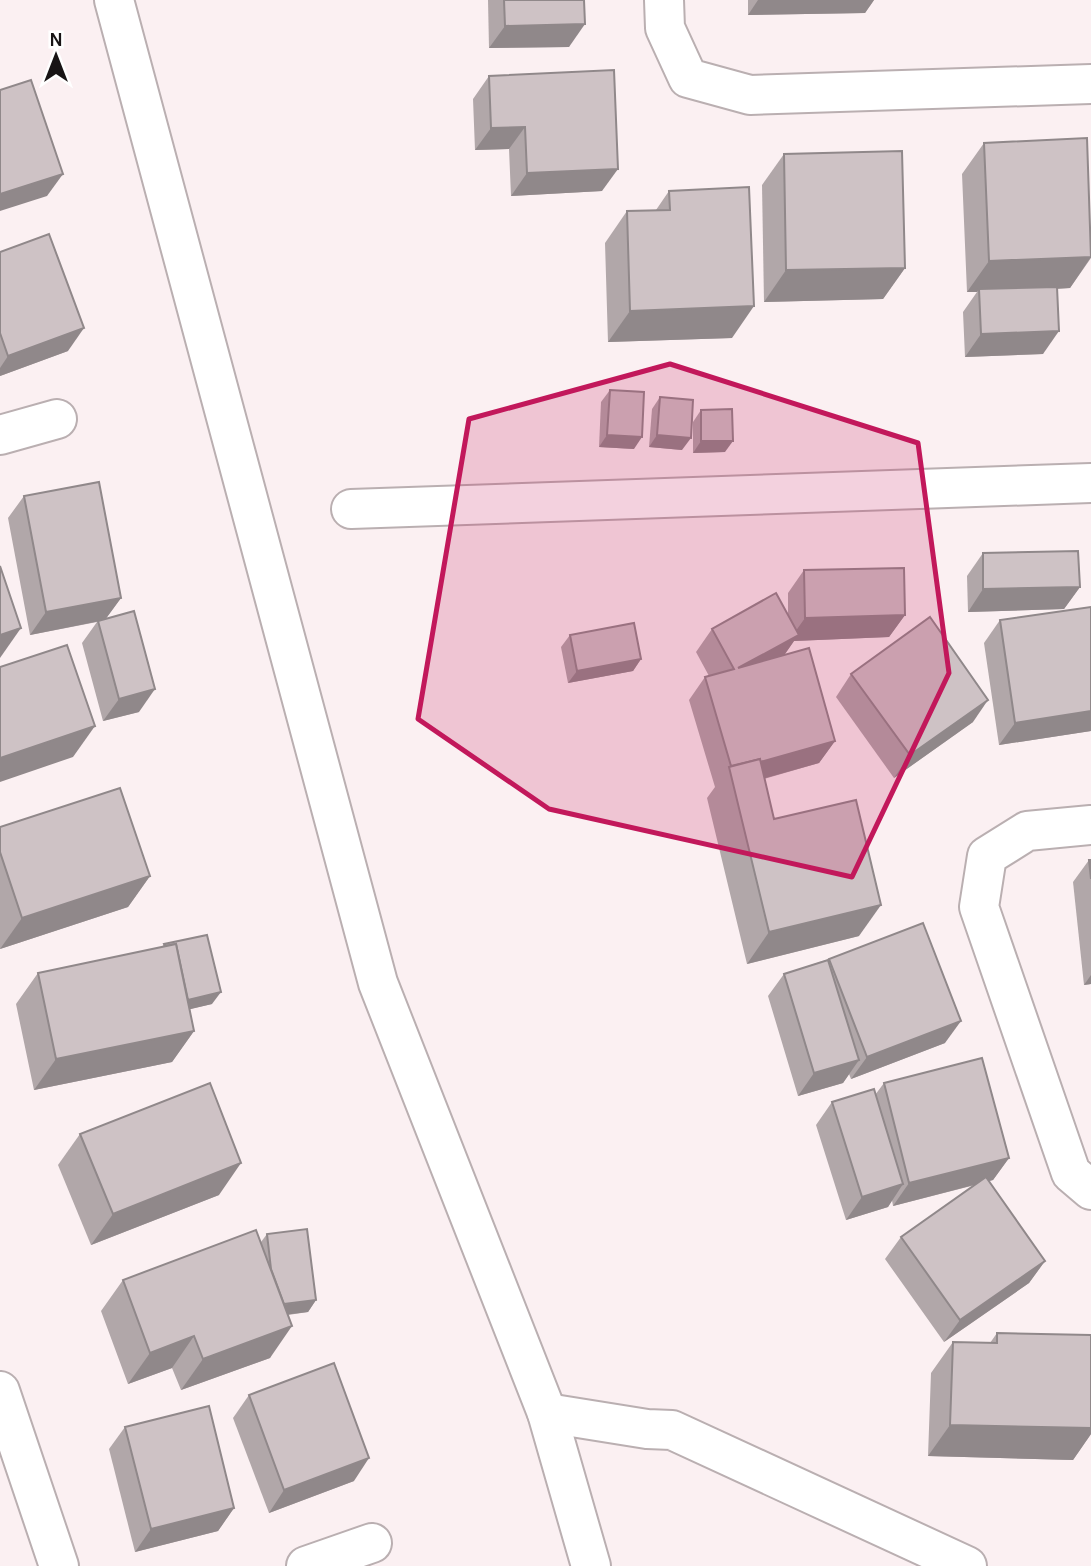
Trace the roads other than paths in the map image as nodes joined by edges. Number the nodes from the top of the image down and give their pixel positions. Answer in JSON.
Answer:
{"nodes":[{"id":1,"x":114,"y":0,"type":"edge"},
{"id":2,"x":664,"y":0,"type":"edge"},
{"id":3,"x":1091,"y":84,"type":"edge"},
{"id":4,"x":57,"y":419,"type":"dead end"},
{"id":5,"x":0,"y":436,"type":"edge"},
{"id":6,"x":1091,"y":483,"type":"edge"},
{"id":7,"x":351,"y":509,"type":"dead end"},
{"id":8,"x":1091,"y":825,"type":"edge"},
{"id":9,"x":1091,"y":1190,"type":"edge"},
{"id":10,"x":0,"y":1391,"type":"edge"},
{"id":11,"x":547,"y":1413,"type":"junction"},
{"id":12,"x":372,"y":1543,"type":"dead end"},
{"id":13,"x":59,"y":1566,"type":"edge"},
{"id":14,"x":306,"y":1566,"type":"edge"},
{"id":15,"x":591,"y":1566,"type":"edge"},
{"id":16,"x":967,"y":1566,"type":"edge"}],
"edges":[{"from":1,"to":11,"type":"street"},
{"from":2,"to":3,"type":"street"},
{"from":4,"to":5,"type":"street"},
{"from":6,"to":7,"type":"street"},
{"from":8,"to":9,"type":"street"},
{"from":10,"to":13,"type":"street"},
{"from":11,"to":15,"type":"street"},
{"from":11,"to":16,"type":"street"},
{"from":12,"to":14,"type":"street"}]}
